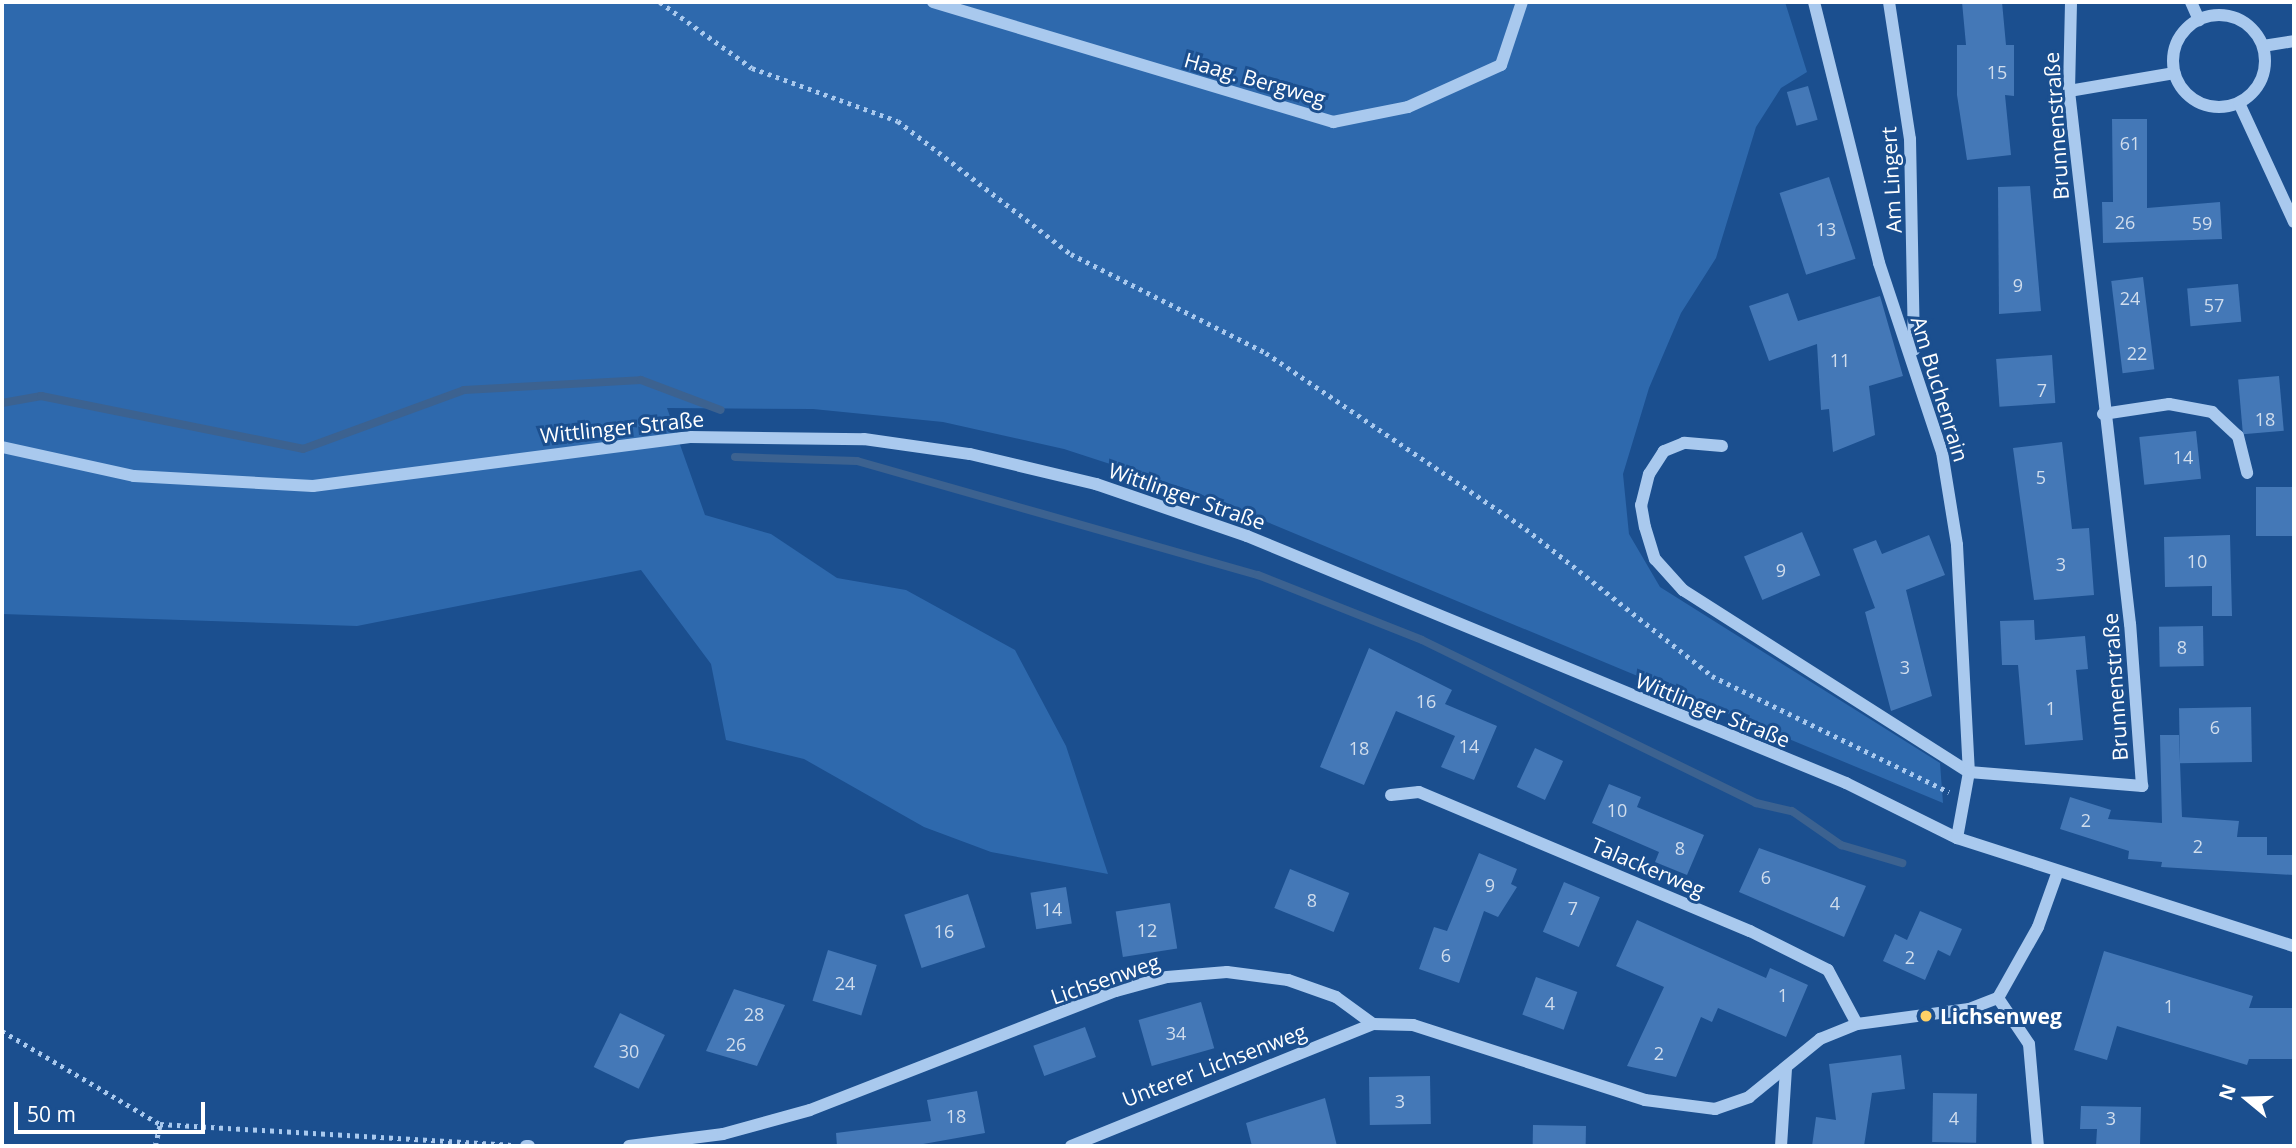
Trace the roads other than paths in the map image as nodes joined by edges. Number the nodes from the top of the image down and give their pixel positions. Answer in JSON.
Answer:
{"nodes":[{"id":1,"x":933,"y":2,"type":"edge"},
{"id":2,"x":1522,"y":2,"type":"edge"},
{"id":3,"x":1814,"y":2,"type":"edge"},
{"id":4,"x":1889,"y":2,"type":"edge"},
{"id":5,"x":2071,"y":2,"type":"edge"},
{"id":6,"x":2191,"y":2,"type":"edge"},
{"id":7,"x":2199,"y":20,"type":"junction"},
{"id":8,"x":2294,"y":41,"type":"edge"},
{"id":9,"x":2263,"y":46,"type":"junction"},
{"id":10,"x":2174,"y":73,"type":"junction"},
{"id":11,"x":2069,"y":91,"type":"junction"},
{"id":12,"x":2239,"y":103,"type":"junction"},
{"id":13,"x":2294,"y":222,"type":"edge"},
{"id":14,"x":1914,"y":357,"type":"junction"},
{"id":15,"x":2103,"y":414,"type":"junction"},
{"id":16,"x":1723,"y":446,"type":"dead end"},
{"id":17,"x":2,"y":447,"type":"edge"},
{"id":18,"x":2247,"y":473,"type":"dead end"},
{"id":19,"x":1969,"y":772,"type":"junction"},
{"id":20,"x":1391,"y":795,"type":"dead end"},
{"id":21,"x":1957,"y":838,"type":"junction"},
{"id":22,"x":2057,"y":874,"type":"junction"},
{"id":23,"x":2294,"y":946,"type":"edge"},
{"id":24,"x":1998,"y":998,"type":"junction"},
{"id":25,"x":1373,"y":1024,"type":"junction"},
{"id":26,"x":1857,"y":1024,"type":"junction"},
{"id":27,"x":1786,"y":1069,"type":"junction"},
{"id":28,"x":629,"y":1146,"type":"edge"},
{"id":29,"x":1071,"y":1146,"type":"edge"},
{"id":30,"x":1781,"y":1146,"type":"edge"},
{"id":31,"x":2038,"y":1146,"type":"edge"}],
"edges":[{"from":1,"to":2,"type":"street","name":"Haag. Bergweg"},
{"from":3,"to":14,"type":"street","name":"Am Buchenrain"},
{"from":4,"to":14,"type":"street","name":"Am Lingert"},
{"from":5,"to":11,"type":"street","name":"Brunnenstraße"},
{"from":6,"to":7,"type":"street"},
{"from":7,"to":9,"type":"street"},
{"from":7,"to":10,"type":"street"},
{"from":8,"to":9,"type":"street"},
{"from":9,"to":12,"type":"street"},
{"from":10,"to":11,"type":"street"},
{"from":10,"to":12,"type":"street"},
{"from":11,"to":15,"type":"street","name":"Brunnenstraße"},
{"from":12,"to":13,"type":"street"},
{"from":14,"to":19,"type":"street","name":"Am Buchenrain"},
{"from":15,"to":18,"type":"street"},
{"from":15,"to":19,"type":"street","name":"Brunnenstraße"},
{"from":16,"to":19,"type":"street"},
{"from":17,"to":21,"type":"street","name":"Wittlinger Straße"},
{"from":19,"to":21,"type":"street","name":"Am Buchenrain"},
{"from":20,"to":26,"type":"street","name":"Talackerweg"},
{"from":21,"to":22,"type":"street","name":"Wittlinger Straße"},
{"from":22,"to":23,"type":"street","name":"Wittlinger Straße"},
{"from":22,"to":24,"type":"street"},
{"from":24,"to":26,"type":"street"},
{"from":24,"to":31,"type":"street"},
{"from":25,"to":27,"type":"street"},
{"from":25,"to":28,"type":"street","name":"Lichsenweg"},
{"from":25,"to":29,"type":"street","name":"Unterer Lichsenweg"},
{"from":26,"to":27,"type":"street"},
{"from":27,"to":30,"type":"street"}]}
